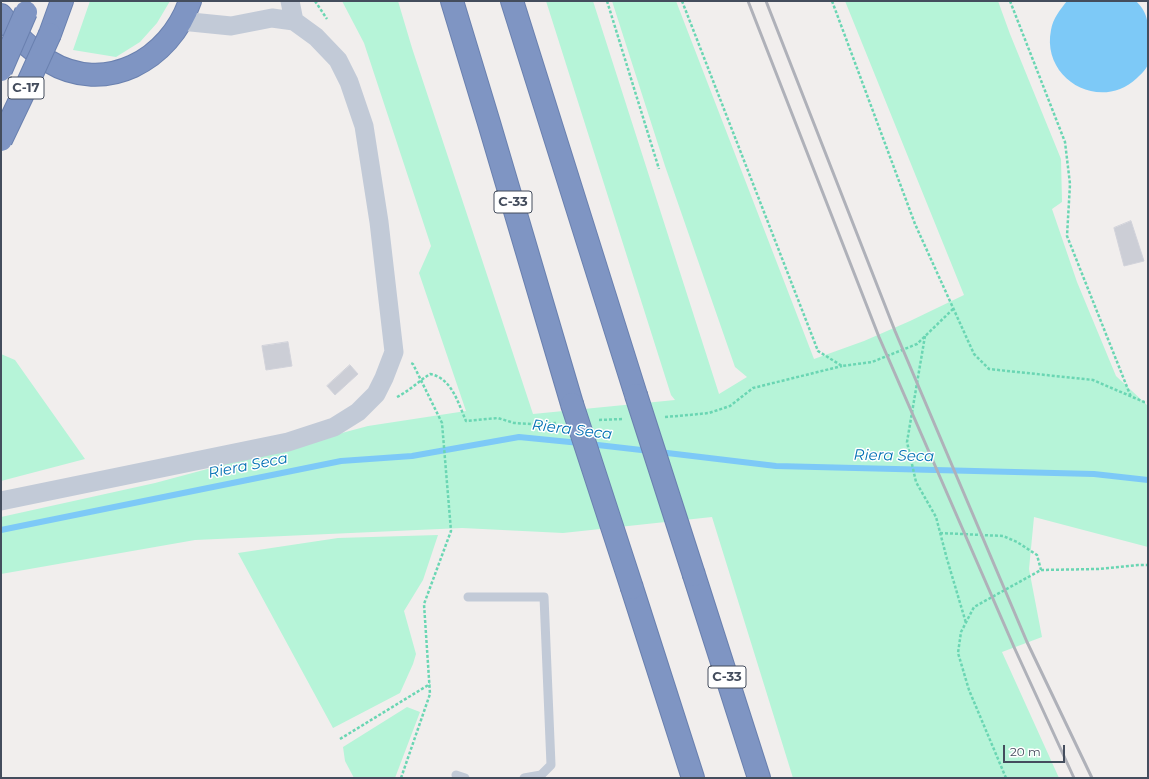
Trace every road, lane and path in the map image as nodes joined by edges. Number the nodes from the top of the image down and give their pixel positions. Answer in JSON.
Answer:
{"nodes":[{"id":1,"x":62,"y":1,"type":"edge"},
{"id":2,"x":190,"y":1,"type":"edge"},
{"id":3,"x":290,"y":1,"type":"edge"},
{"id":4,"x":452,"y":1,"type":"edge"},
{"id":5,"x":512,"y":1,"type":"edge"},
{"id":6,"x":607,"y":1,"type":"edge"},
{"id":7,"x":682,"y":1,"type":"edge"},
{"id":8,"x":832,"y":1,"type":"edge"},
{"id":9,"x":1010,"y":1,"type":"edge"},
{"id":10,"x":28,"y":7,"type":"edge"},
{"id":11,"x":1,"y":14,"type":"edge"},
{"id":12,"x":181,"y":21,"type":"junction"},
{"id":13,"x":294,"y":21,"type":"junction"},
{"id":14,"x":1,"y":70,"type":"edge"},
{"id":15,"x":1,"y":140,"type":"edge"},
{"id":16,"x":659,"y":168,"type":"dead end"},
{"id":17,"x":954,"y":308,"type":"junction"},
{"id":18,"x":925,"y":336,"type":"junction"},
{"id":19,"x":394,"y":352,"type":"junction"},
{"id":20,"x":842,"y":366,"type":"junction"},
{"id":21,"x":420,"y":380,"type":"junction"},
{"id":22,"x":1132,"y":397,"type":"junction"},
{"id":23,"x":1148,"y":402,"type":"edge"},
{"id":24,"x":366,"y":405,"type":"junction"},
{"id":25,"x":568,"y":413,"type":"junction"},
{"id":26,"x":658,"y":417,"type":"dead end"},
{"id":27,"x":626,"y":419,"type":"dead end"},
{"id":28,"x":595,"y":421,"type":"dead end"},
{"id":29,"x":1,"y":502,"type":"edge"},
{"id":30,"x":940,"y":533,"type":"junction"},
{"id":31,"x":1148,"y":565,"type":"edge"},
{"id":32,"x":1041,"y":570,"type":"junction"},
{"id":33,"x":468,"y":598,"type":"dead end"},
{"id":34,"x":966,"y":623,"type":"junction"},
{"id":35,"x":430,"y":684,"type":"junction"},
{"id":36,"x":340,"y":739,"type":"dead end"},
{"id":37,"x":456,"y":775,"type":"dead end"},
{"id":38,"x":541,"y":777,"type":"edge"},
{"id":39,"x":401,"y":778,"type":"edge"},
{"id":40,"x":465,"y":778,"type":"edge"},
{"id":41,"x":524,"y":778,"type":"edge"},
{"id":42,"x":693,"y":778,"type":"edge"},
{"id":43,"x":759,"y":778,"type":"edge"},
{"id":44,"x":1006,"y":778,"type":"edge"}],
"edges":[{"from":1,"to":15,"type":"highway","number":"C-17","bridge":true},
{"from":2,"to":12,"type":"highway"},
{"from":3,"to":13,"type":"street"},
{"from":4,"to":25,"type":"highway","number":"C-33"},
{"from":5,"to":43,"type":"highway","number":"C-33","bridge":true},
{"from":6,"to":16,"type":"path"},
{"from":7,"to":20,"type":"path"},
{"from":8,"to":17,"type":"path"},
{"from":9,"to":22,"type":"path"},
{"from":10,"to":14,"type":"highway","number":"C-17","bridge":true},
{"from":11,"to":12,"type":"highway"},
{"from":12,"to":13,"type":"street"},
{"from":13,"to":19,"type":"street"},
{"from":17,"to":18,"type":"path"},
{"from":17,"to":22,"type":"path"},
{"from":18,"to":20,"type":"path"},
{"from":18,"to":30,"type":"path"},
{"from":19,"to":21,"type":"path"},
{"from":19,"to":24,"type":"street"},
{"from":20,"to":26,"type":"path"},
{"from":21,"to":24,"type":"path"},
{"from":21,"to":25,"type":"path"},
{"from":21,"to":35,"type":"path"},
{"from":22,"to":23,"type":"path"},
{"from":24,"to":29,"type":"street"},
{"from":25,"to":42,"type":"highway","number":"C-33","bridge":true},
{"from":27,"to":28,"type":"path"},
{"from":30,"to":32,"type":"path"},
{"from":30,"to":34,"type":"path"},
{"from":31,"to":32,"type":"path"},
{"from":32,"to":34,"type":"path"},
{"from":33,"to":38,"type":"lane"},
{"from":34,"to":44,"type":"path"},
{"from":35,"to":36,"type":"path"},
{"from":35,"to":39,"type":"path"},
{"from":37,"to":40,"type":"lane"},
{"from":38,"to":41,"type":"lane"}]}
